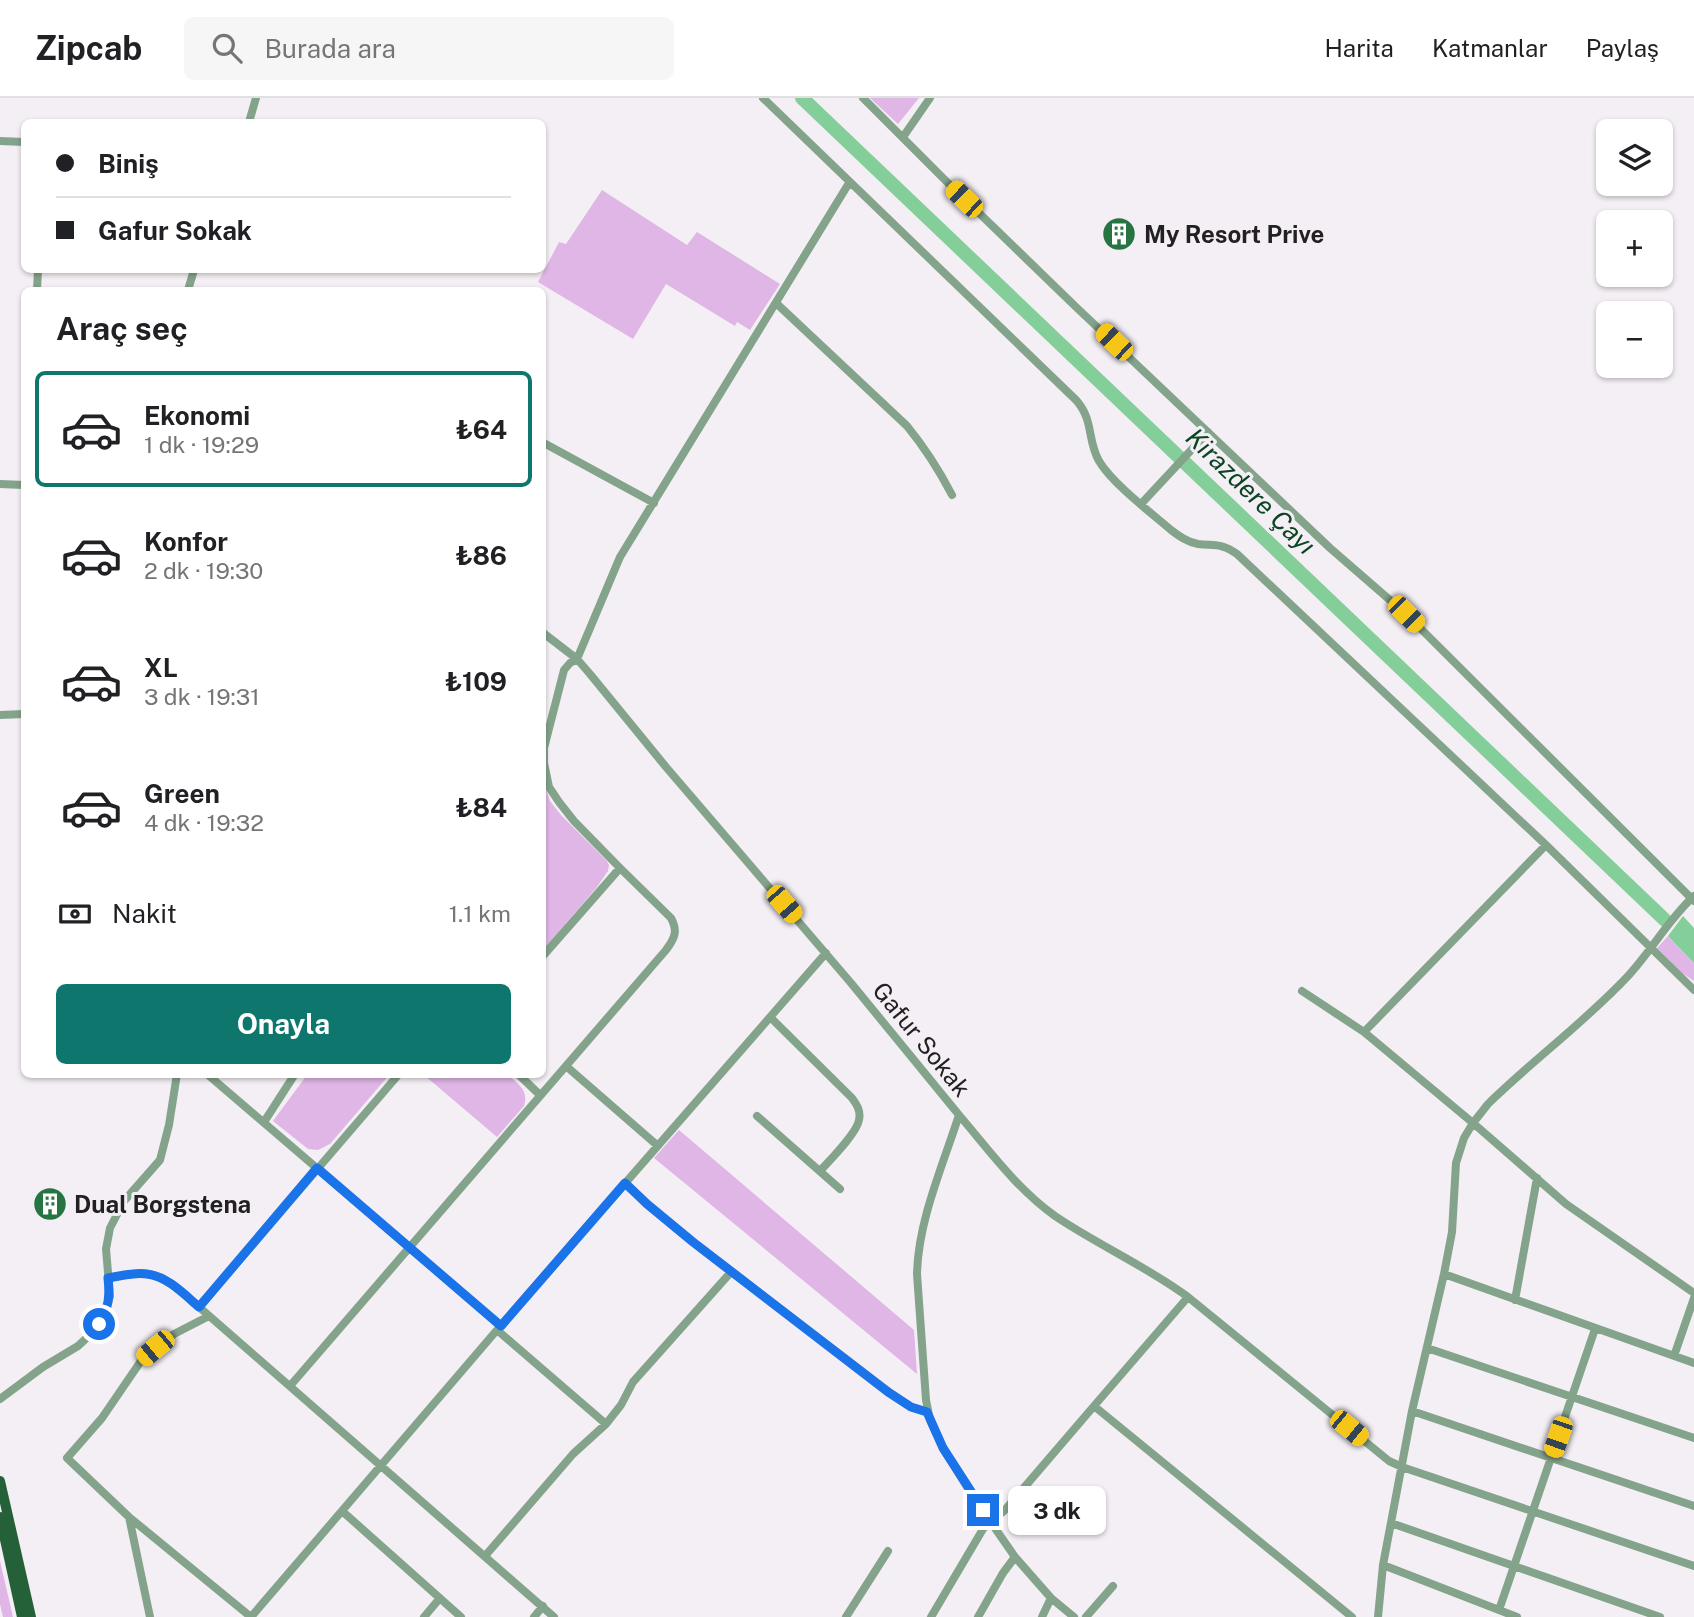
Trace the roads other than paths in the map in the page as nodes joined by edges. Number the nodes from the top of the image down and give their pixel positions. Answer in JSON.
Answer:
{"nodes":[{"id":1,"x":256,"y":98,"type":"edge"},
{"id":2,"x":763,"y":98,"type":"edge"},
{"id":3,"x":863,"y":98,"type":"edge"},
{"id":4,"x":930,"y":98,"type":"edge"},
{"id":5,"x":250,"y":119,"type":"edge"},
{"id":6,"x":903,"y":136,"type":"junction"},
{"id":7,"x":0,"y":141,"type":"edge"},
{"id":8,"x":21,"y":142,"type":"edge"},
{"id":9,"x":849,"y":183,"type":"junction"},
{"id":10,"x":776,"y":303,"type":"junction"},
{"id":11,"x":1205,"y":435,"type":"junction"},
{"id":12,"x":546,"y":444,"type":"edge"},
{"id":13,"x":0,"y":484,"type":"edge"},
{"id":14,"x":21,"y":485,"type":"edge"},
{"id":15,"x":952,"y":495,"type":"dead end"},
{"id":16,"x":1144,"y":501,"type":"junction"},
{"id":17,"x":653,"y":503,"type":"junction"},
{"id":18,"x":546,"y":635,"type":"edge"},
{"id":19,"x":577,"y":659,"type":"junction"},
{"id":20,"x":21,"y":714,"type":"edge"},
{"id":21,"x":0,"y":715,"type":"edge"},
{"id":22,"x":546,"y":740,"type":"edge"},
{"id":23,"x":546,"y":775,"type":"edge"},
{"id":24,"x":1546,"y":845,"type":"junction"},
{"id":25,"x":620,"y":868,"type":"junction"},
{"id":26,"x":1693,"y":898,"type":"edge"},
{"id":27,"x":1650,"y":948,"type":"junction"},
{"id":28,"x":546,"y":952,"type":"edge"},
{"id":29,"x":826,"y":953,"type":"junction"},
{"id":30,"x":1694,"y":990,"type":"edge"},
{"id":31,"x":1301,"y":991,"type":"dead end"},
{"id":32,"x":770,"y":1017,"type":"junction"},
{"id":33,"x":1364,"y":1032,"type":"junction"},
{"id":34,"x":566,"y":1066,"type":"junction"},
{"id":35,"x":176,"y":1078,"type":"edge"},
{"id":36,"x":212,"y":1078,"type":"edge"},
{"id":37,"x":292,"y":1078,"type":"edge"},
{"id":38,"x":396,"y":1078,"type":"edge"},
{"id":39,"x":522,"y":1078,"type":"edge"},
{"id":40,"x":540,"y":1095,"type":"junction"},
{"id":41,"x":959,"y":1115,"type":"junction"},
{"id":42,"x":757,"y":1116,"type":"dead end"},
{"id":43,"x":264,"y":1122,"type":"junction"},
{"id":44,"x":1473,"y":1122,"type":"junction"},
{"id":45,"x":658,"y":1146,"type":"junction"},
{"id":46,"x":317,"y":1168,"type":"junction"},
{"id":47,"x":820,"y":1171,"type":"junction"},
{"id":48,"x":1537,"y":1178,"type":"junction"},
{"id":49,"x":625,"y":1183,"type":"junction"},
{"id":50,"x":840,"y":1189,"type":"dead end"},
{"id":51,"x":410,"y":1247,"type":"junction"},
{"id":52,"x":731,"y":1272,"type":"junction"},
{"id":53,"x":1444,"y":1274,"type":"junction"},
{"id":54,"x":108,"y":1278,"type":"junction"},
{"id":55,"x":1692,"y":1289,"type":"edge"},
{"id":56,"x":1188,"y":1297,"type":"junction"},
{"id":57,"x":1694,"y":1298,"type":"edge"},
{"id":58,"x":1516,"y":1300,"type":"junction"},
{"id":59,"x":199,"y":1307,"type":"junction"},
{"id":60,"x":209,"y":1316,"type":"junction"},
{"id":61,"x":499,"y":1328,"type":"junction"},
{"id":62,"x":1595,"y":1329,"type":"junction"},
{"id":63,"x":1427,"y":1348,"type":"junction"},
{"id":64,"x":1674,"y":1356,"type":"junction"},
{"id":65,"x":1694,"y":1363,"type":"edge"},
{"id":66,"x":290,"y":1386,"type":"junction"},
{"id":67,"x":1572,"y":1396,"type":"junction"},
{"id":68,"x":0,"y":1399,"type":"edge"},
{"id":69,"x":1094,"y":1406,"type":"junction"},
{"id":70,"x":1412,"y":1411,"type":"junction"},
{"id":71,"x":927,"y":1412,"type":"junction"},
{"id":72,"x":606,"y":1424,"type":"junction"},
{"id":73,"x":1694,"y":1438,"type":"edge"},
{"id":74,"x":1552,"y":1457,"type":"junction"},
{"id":75,"x":381,"y":1466,"type":"junction"},
{"id":76,"x":1402,"y":1467,"type":"junction"},
{"id":77,"x":0,"y":1481,"type":"edge"},
{"id":78,"x":1694,"y":1506,"type":"edge"},
{"id":79,"x":342,"y":1511,"type":"junction"},
{"id":80,"x":1534,"y":1511,"type":"junction"},
{"id":81,"x":0,"y":1517,"type":"edge"},
{"id":82,"x":129,"y":1517,"type":"junction"},
{"id":83,"x":991,"y":1521,"type":"junction"},
{"id":84,"x":1391,"y":1523,"type":"junction"},
{"id":85,"x":888,"y":1551,"type":"dead end"},
{"id":86,"x":485,"y":1556,"type":"junction"},
{"id":87,"x":1015,"y":1557,"type":"junction"},
{"id":88,"x":1383,"y":1565,"type":"junction"},
{"id":89,"x":1515,"y":1565,"type":"junction"},
{"id":90,"x":1694,"y":1566,"type":"edge"},
{"id":91,"x":1113,"y":1586,"type":"dead end"},
{"id":92,"x":440,"y":1598,"type":"junction"},
{"id":93,"x":1051,"y":1598,"type":"junction"},
{"id":94,"x":543,"y":1606,"type":"junction"},
{"id":95,"x":1499,"y":1610,"type":"junction"},
{"id":96,"x":22,"y":1617,"type":"edge"},
{"id":97,"x":31,"y":1617,"type":"edge"},
{"id":98,"x":150,"y":1617,"type":"edge"},
{"id":99,"x":251,"y":1617,"type":"edge"},
{"id":100,"x":424,"y":1617,"type":"edge"},
{"id":101,"x":461,"y":1617,"type":"edge"},
{"id":102,"x":534,"y":1617,"type":"edge"},
{"id":103,"x":554,"y":1617,"type":"edge"},
{"id":104,"x":846,"y":1617,"type":"edge"},
{"id":105,"x":931,"y":1617,"type":"edge"},
{"id":106,"x":978,"y":1617,"type":"edge"},
{"id":107,"x":1042,"y":1617,"type":"edge"},
{"id":108,"x":1074,"y":1617,"type":"edge"},
{"id":109,"x":1086,"y":1617,"type":"edge"},
{"id":110,"x":1352,"y":1617,"type":"edge"},
{"id":111,"x":1378,"y":1617,"type":"edge"},
{"id":112,"x":1517,"y":1617,"type":"edge"},
{"id":113,"x":1660,"y":1617,"type":"edge"}],
"edges":[{"from":1,"to":5,"type":"street"},
{"from":2,"to":9,"type":"street"},
{"from":3,"to":6,"type":"street"},
{"from":4,"to":6,"type":"street"},
{"from":6,"to":11,"type":"street"},
{"from":7,"to":8,"type":"street"},
{"from":9,"to":10,"type":"street"},
{"from":9,"to":16,"type":"street"},
{"from":10,"to":15,"type":"street"},
{"from":10,"to":17,"type":"street"},
{"from":11,"to":16,"type":"street"},
{"from":11,"to":26,"type":"street"},
{"from":12,"to":17,"type":"street"},
{"from":13,"to":14,"type":"street"},
{"from":16,"to":24,"type":"street"},
{"from":17,"to":19,"type":"street"},
{"from":18,"to":19,"type":"street","name":"Gafur Sokak"},
{"from":19,"to":22,"type":"street"},
{"from":19,"to":29,"type":"street","name":"Gafur Sokak"},
{"from":20,"to":21,"type":"street"},
{"from":23,"to":25,"type":"street"},
{"from":24,"to":27,"type":"street"},
{"from":24,"to":33,"type":"street"},
{"from":25,"to":28,"type":"street"},
{"from":25,"to":34,"type":"street"},
{"from":26,"to":27,"type":"street"},
{"from":27,"to":30,"type":"street"},
{"from":27,"to":44,"type":"street"},
{"from":29,"to":32,"type":"street"},
{"from":29,"to":41,"type":"street","name":"Gafur Sokak"},
{"from":31,"to":33,"type":"street"},
{"from":32,"to":45,"type":"street"},
{"from":32,"to":47,"type":"street"},
{"from":33,"to":44,"type":"street"},
{"from":34,"to":40,"type":"street"},
{"from":34,"to":45,"type":"street"},
{"from":35,"to":54,"type":"street"},
{"from":36,"to":43,"type":"street"},
{"from":37,"to":43,"type":"street"},
{"from":38,"to":46,"type":"street"},
{"from":39,"to":40,"type":"street"},
{"from":40,"to":51,"type":"street"},
{"from":41,"to":56,"type":"street"},
{"from":41,"to":71,"type":"street","name":"Gafur Sokak"},
{"from":42,"to":47,"type":"street"},
{"from":43,"to":46,"type":"street"},
{"from":44,"to":48,"type":"street"},
{"from":44,"to":53,"type":"street"},
{"from":45,"to":49,"type":"street"},
{"from":46,"to":51,"type":"street"},
{"from":46,"to":59,"type":"street"},
{"from":47,"to":50,"type":"street"},
{"from":48,"to":55,"type":"street"},
{"from":48,"to":58,"type":"street"},
{"from":49,"to":52,"type":"street"},
{"from":49,"to":61,"type":"street"},
{"from":51,"to":61,"type":"street"},
{"from":51,"to":66,"type":"street"},
{"from":52,"to":71,"type":"street"},
{"from":52,"to":72,"type":"street"},
{"from":53,"to":58,"type":"street"},
{"from":53,"to":63,"type":"street"},
{"from":54,"to":59,"type":"street"},
{"from":54,"to":68,"type":"street"},
{"from":56,"to":69,"type":"street"},
{"from":56,"to":76,"type":"street"},
{"from":57,"to":64,"type":"street"},
{"from":58,"to":62,"type":"street"},
{"from":59,"to":60,"type":"street"},
{"from":60,"to":66,"type":"street"},
{"from":60,"to":82,"type":"street"},
{"from":61,"to":72,"type":"street"},
{"from":61,"to":75,"type":"street"},
{"from":62,"to":64,"type":"street"},
{"from":62,"to":67,"type":"street"},
{"from":63,"to":67,"type":"street"},
{"from":63,"to":70,"type":"street"},
{"from":64,"to":65,"type":"street"},
{"from":66,"to":75,"type":"street"},
{"from":67,"to":73,"type":"street"},
{"from":67,"to":74,"type":"street"},
{"from":69,"to":83,"type":"street"},
{"from":69,"to":110,"type":"street"},
{"from":70,"to":74,"type":"street"},
{"from":70,"to":76,"type":"street"},
{"from":71,"to":83,"type":"street","name":"Gafur Sokak"},
{"from":72,"to":86,"type":"street"},
{"from":74,"to":78,"type":"street"},
{"from":74,"to":80,"type":"street"},
{"from":75,"to":79,"type":"street"},
{"from":75,"to":86,"type":"street"},
{"from":76,"to":80,"type":"street"},
{"from":76,"to":84,"type":"street"},
{"from":77,"to":97,"type":"main road"},
{"from":79,"to":92,"type":"street"},
{"from":79,"to":99,"type":"street"},
{"from":80,"to":89,"type":"street"},
{"from":80,"to":90,"type":"street"},
{"from":81,"to":96,"type":"main road"},
{"from":82,"to":98,"type":"street"},
{"from":82,"to":99,"type":"street"},
{"from":83,"to":87,"type":"street","name":"Gafur Sokak"},
{"from":83,"to":105,"type":"street"},
{"from":84,"to":88,"type":"street"},
{"from":84,"to":89,"type":"street"},
{"from":85,"to":104,"type":"street"},
{"from":86,"to":94,"type":"street"},
{"from":87,"to":93,"type":"street","name":"Gafur Sokak"},
{"from":87,"to":106,"type":"street"},
{"from":88,"to":95,"type":"street"},
{"from":88,"to":111,"type":"street"},
{"from":89,"to":95,"type":"street"},
{"from":89,"to":113,"type":"street"},
{"from":91,"to":109,"type":"street"},
{"from":92,"to":100,"type":"street"},
{"from":92,"to":101,"type":"street"},
{"from":93,"to":107,"type":"street"},
{"from":93,"to":108,"type":"street","name":"Gafur Sokak"},
{"from":94,"to":102,"type":"street"},
{"from":94,"to":103,"type":"street"},
{"from":95,"to":112,"type":"street"}]}
